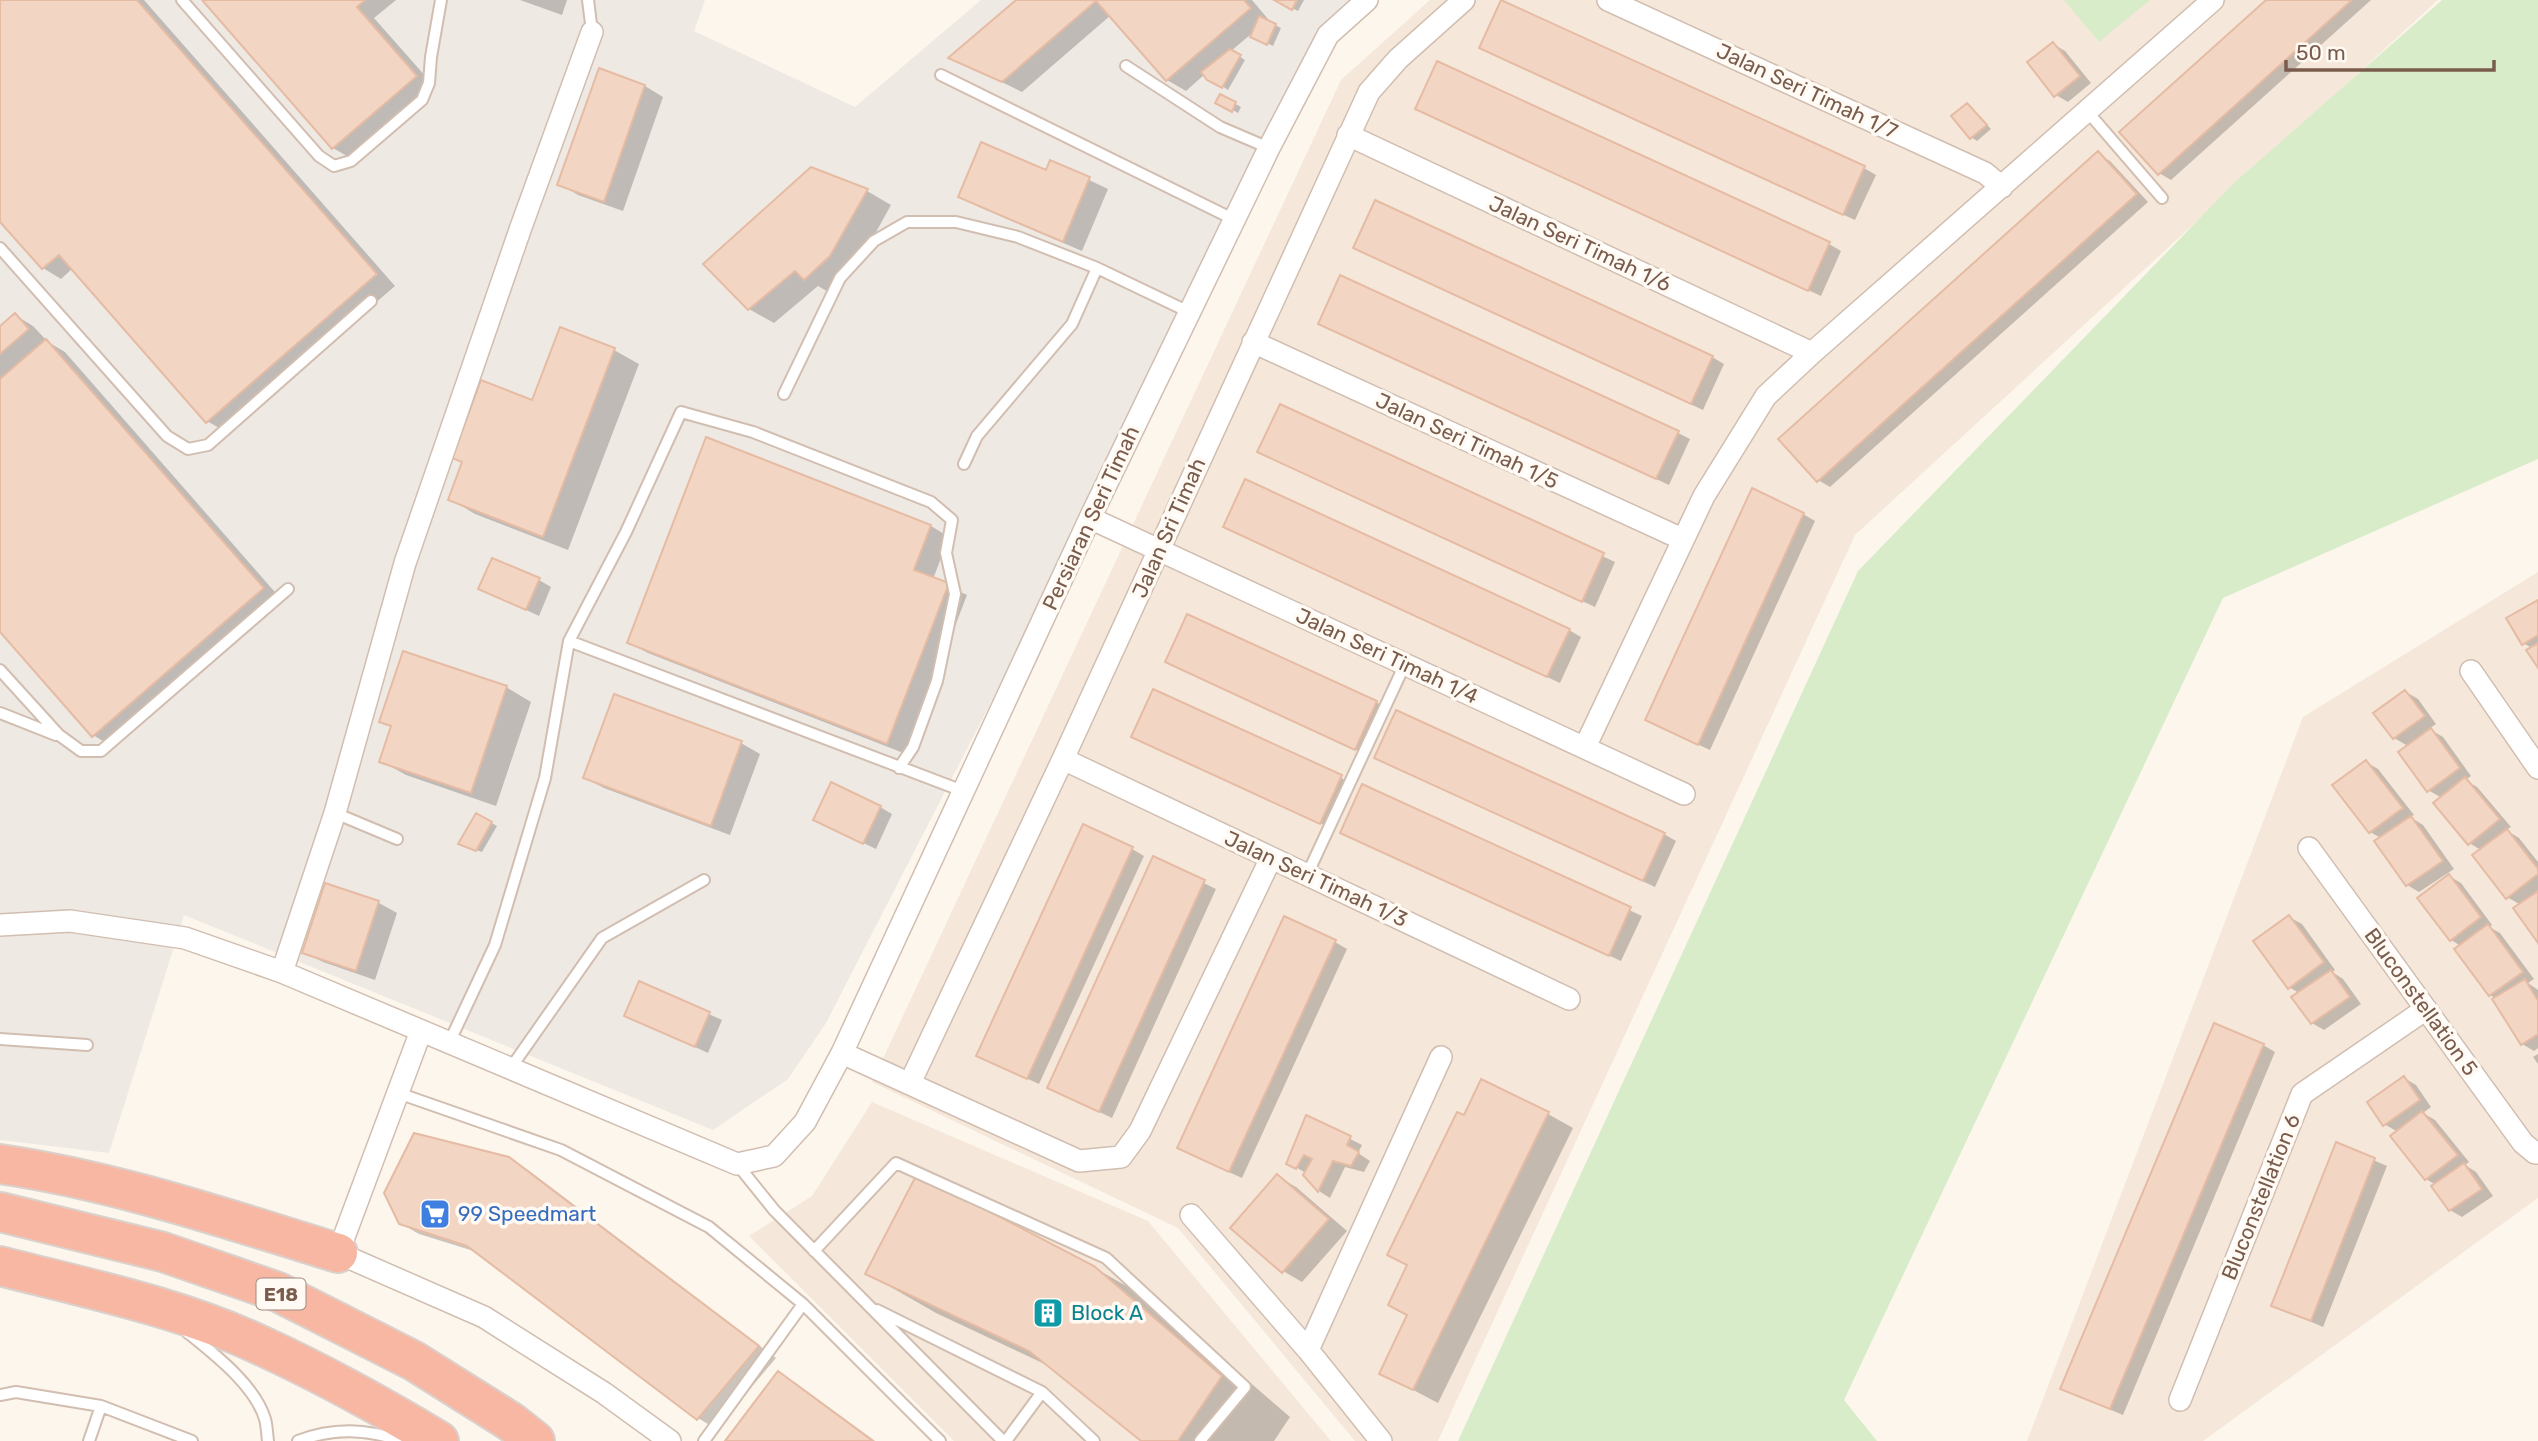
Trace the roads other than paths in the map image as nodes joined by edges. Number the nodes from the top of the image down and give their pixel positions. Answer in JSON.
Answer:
{"nodes":[{"id":1,"x":182,"y":0,"type":"edge"},
{"id":2,"x":441,"y":0,"type":"edge"},
{"id":3,"x":588,"y":0,"type":"edge"},
{"id":4,"x":1367,"y":0,"type":"edge"},
{"id":5,"x":1464,"y":0,"type":"edge"},
{"id":6,"x":1608,"y":0,"type":"edge"},
{"id":7,"x":2213,"y":0,"type":"edge"},
{"id":8,"x":592,"y":32,"type":"joint"},
{"id":9,"x":1126,"y":66,"type":"dead end"},
{"id":10,"x":941,"y":75,"type":"dead end"},
{"id":11,"x":2087,"y":111,"type":"junction"},
{"id":12,"x":1348,"y":135,"type":"junction"},
{"id":13,"x":1269,"y":148,"type":"junction"},
{"id":14,"x":2002,"y":187,"type":"junction"},
{"id":15,"x":2162,"y":198,"type":"dead end"},
{"id":16,"x":1235,"y":219,"type":"junction"},
{"id":17,"x":0,"y":248,"type":"edge"},
{"id":18,"x":1097,"y":268,"type":"junction"},
{"id":19,"x":371,"y":301,"type":"dead end"},
{"id":20,"x":1189,"y":312,"type":"junction"},
{"id":21,"x":1252,"y":342,"type":"junction"},
{"id":22,"x":1812,"y":353,"type":"junction"},
{"id":23,"x":784,"y":394,"type":"dead end"},
{"id":24,"x":964,"y":464,"type":"dead end"},
{"id":25,"x":1090,"y":518,"type":"junction"},
{"id":26,"x":1682,"y":539,"type":"junction"},
{"id":27,"x":1160,"y":550,"type":"junction"},
{"id":28,"x":288,"y":589,"type":"dead end"},
{"id":29,"x":569,"y":641,"type":"junction"},
{"id":30,"x":1405,"y":664,"type":"junction"},
{"id":31,"x":0,"y":670,"type":"edge"},
{"id":32,"x":2470,"y":671,"type":"dead end"},
{"id":33,"x":0,"y":713,"type":"edge"},
{"id":34,"x":59,"y":735,"type":"junction"},
{"id":35,"x":1585,"y":747,"type":"junction"},
{"id":36,"x":1063,"y":759,"type":"junction"},
{"id":37,"x":899,"y":768,"type":"junction"},
{"id":38,"x":2538,"y":768,"type":"edge"},
{"id":39,"x":963,"y":791,"type":"junction"},
{"id":40,"x":1684,"y":794,"type":"dead end"},
{"id":41,"x":335,"y":813,"type":"junction"},
{"id":42,"x":397,"y":839,"type":"dead end"},
{"id":43,"x":2309,"y":848,"type":"dead end"},
{"id":44,"x":1271,"y":858,"type":"junction"},
{"id":45,"x":1307,"y":875,"type":"junction"},
{"id":46,"x":704,"y":880,"type":"dead end"},
{"id":47,"x":0,"y":925,"type":"edge"},
{"id":48,"x":282,"y":972,"type":"junction"},
{"id":49,"x":1569,"y":999,"type":"dead end"},
{"id":50,"x":2426,"y":1009,"type":"junction"},
{"id":51,"x":421,"y":1031,"type":"junction"},
{"id":52,"x":0,"y":1039,"type":"edge"},
{"id":53,"x":449,"y":1043,"type":"junction"},
{"id":54,"x":87,"y":1045,"type":"dead end"},
{"id":55,"x":842,"y":1053,"type":"junction"},
{"id":56,"x":1440,"y":1057,"type":"dead end"},
{"id":57,"x":510,"y":1069,"type":"junction"},
{"id":58,"x":910,"y":1083,"type":"junction"},
{"id":59,"x":398,"y":1093,"type":"junction"},
{"id":60,"x":2536,"y":1153,"type":"edge"},
{"id":61,"x":0,"y":1164,"type":"edge"},
{"id":62,"x":737,"y":1164,"type":"junction"},
{"id":63,"x":0,"y":1212,"type":"edge"},
{"id":64,"x":1191,"y":1215,"type":"dead end"},
{"id":65,"x":814,"y":1251,"type":"junction"},
{"id":66,"x":338,"y":1253,"type":"junction"},
{"id":67,"x":0,"y":1266,"type":"edge"},
{"id":68,"x":803,"y":1304,"type":"junction"},
{"id":69,"x":152,"y":1305,"type":"junction"},
{"id":70,"x":868,"y":1305,"type":"junction"},
{"id":71,"x":1308,"y":1350,"type":"junction"},
{"id":72,"x":1042,"y":1392,"type":"junction"},
{"id":73,"x":0,"y":1395,"type":"edge"},
{"id":74,"x":2180,"y":1400,"type":"dead end"},
{"id":75,"x":101,"y":1406,"type":"junction"},
{"id":76,"x":89,"y":1441,"type":"edge"},
{"id":77,"x":192,"y":1441,"type":"edge"},
{"id":78,"x":268,"y":1441,"type":"edge"},
{"id":79,"x":298,"y":1441,"type":"edge"},
{"id":80,"x":403,"y":1441,"type":"edge"},
{"id":81,"x":439,"y":1441,"type":"edge"},
{"id":82,"x":535,"y":1441,"type":"edge"},
{"id":83,"x":670,"y":1441,"type":"edge"},
{"id":84,"x":704,"y":1441,"type":"edge"},
{"id":85,"x":940,"y":1441,"type":"edge"},
{"id":86,"x":1004,"y":1441,"type":"edge"},
{"id":87,"x":1094,"y":1441,"type":"edge"},
{"id":88,"x":1200,"y":1441,"type":"edge"},
{"id":89,"x":1381,"y":1441,"type":"edge"}],
"edges":[{"from":1,"to":2,"type":"lane"},
{"from":3,"to":8,"type":"lane"},
{"from":4,"to":13,"type":"street","name":"Persiaran Seri Timah"},
{"from":5,"to":12,"type":"street","name":"Jalan Sri Timah"},
{"from":6,"to":14,"type":"street","name":"Jalan Seri Timah 1/7"},
{"from":7,"to":11,"type":"street"},
{"from":8,"to":41,"type":"street"},
{"from":9,"to":13,"type":"lane"},
{"from":10,"to":16,"type":"lane"},
{"from":11,"to":14,"type":"street"},
{"from":11,"to":15,"type":"lane"},
{"from":12,"to":21,"type":"street","name":"Jalan Sri Timah"},
{"from":12,"to":22,"type":"street","name":"Jalan Seri Timah 1/6"},
{"from":13,"to":16,"type":"street","name":"Persiaran Seri Timah"},
{"from":14,"to":22,"type":"street"},
{"from":16,"to":20,"type":"street","name":"Persiaran Seri Timah"},
{"from":17,"to":19,"type":"lane"},
{"from":18,"to":20,"type":"lane"},
{"from":18,"to":23,"type":"lane"},
{"from":18,"to":24,"type":"lane"},
{"from":20,"to":25,"type":"street","name":"Persiaran Seri Timah"},
{"from":21,"to":26,"type":"street","name":"Jalan Seri Timah 1/5"},
{"from":21,"to":27,"type":"street","name":"Jalan Sri Timah"},
{"from":22,"to":26,"type":"street"},
{"from":25,"to":27,"type":"street","name":"Jalan Seri Timah 1/4"},
{"from":25,"to":39,"type":"street","name":"Persiaran Seri Timah"},
{"from":26,"to":35,"type":"street"},
{"from":27,"to":30,"type":"street","name":"Jalan Seri Timah 1/4"},
{"from":27,"to":36,"type":"street","name":"Jalan Sri Timah"},
{"from":28,"to":34,"type":"lane"},
{"from":29,"to":37,"type":"lane"},
{"from":29,"to":37,"type":"lane"},
{"from":29,"to":53,"type":"lane"},
{"from":30,"to":35,"type":"street","name":"Jalan Seri Timah 1/4"},
{"from":30,"to":45,"type":"lane"},
{"from":31,"to":34,"type":"lane"},
{"from":32,"to":38,"type":"street"},
{"from":33,"to":34,"type":"lane"},
{"from":35,"to":40,"type":"street","name":"Jalan Seri Timah 1/4"},
{"from":36,"to":44,"type":"street","name":"Jalan Seri Timah 1/3"},
{"from":36,"to":58,"type":"street","name":"Jalan Sri Timah"},
{"from":37,"to":39,"type":"lane"},
{"from":39,"to":55,"type":"street","name":"Persiaran Seri Timah"},
{"from":41,"to":42,"type":"lane"},
{"from":41,"to":48,"type":"street"},
{"from":43,"to":50,"type":"street","name":"Bluconstellation 5"},
{"from":44,"to":45,"type":"street","name":"Jalan Seri Timah 1/3"},
{"from":44,"to":58,"type":"street"},
{"from":45,"to":49,"type":"street","name":"Jalan Seri Timah 1/3"},
{"from":46,"to":57,"type":"lane"},
{"from":47,"to":48,"type":"street"},
{"from":48,"to":51,"type":"street"},
{"from":50,"to":60,"type":"street","name":"Bluconstellation 5"},
{"from":50,"to":74,"type":"street","name":"Bluconstellation 6"},
{"from":51,"to":53,"type":"street"},
{"from":51,"to":59,"type":"street"},
{"from":52,"to":54,"type":"lane"},
{"from":53,"to":57,"type":"street"},
{"from":55,"to":58,"type":"street"},
{"from":55,"to":62,"type":"street","name":"Persiaran Seri Timah"},
{"from":56,"to":71,"type":"street"},
{"from":57,"to":62,"type":"street"},
{"from":59,"to":66,"type":"street"},
{"from":59,"to":68,"type":"lane"},
{"from":61,"to":66,"type":"highway"},
{"from":62,"to":65,"type":"lane"},
{"from":63,"to":82,"type":"highway","number":"E18"},
{"from":64,"to":71,"type":"street"},
{"from":65,"to":70,"type":"lane"},
{"from":65,"to":88,"type":"lane"},
{"from":66,"to":83,"type":"street"},
{"from":67,"to":69,"type":"highway"},
{"from":68,"to":84,"type":"lane"},
{"from":68,"to":85,"type":"lane"},
{"from":69,"to":78,"type":"lane"},
{"from":69,"to":81,"type":"highway"},
{"from":70,"to":72,"type":"lane"},
{"from":70,"to":86,"type":"lane"},
{"from":71,"to":89,"type":"street"},
{"from":72,"to":86,"type":"lane"},
{"from":72,"to":87,"type":"lane"},
{"from":73,"to":75,"type":"lane"},
{"from":75,"to":76,"type":"lane"},
{"from":75,"to":77,"type":"lane"},
{"from":79,"to":80,"type":"lane"}]}
